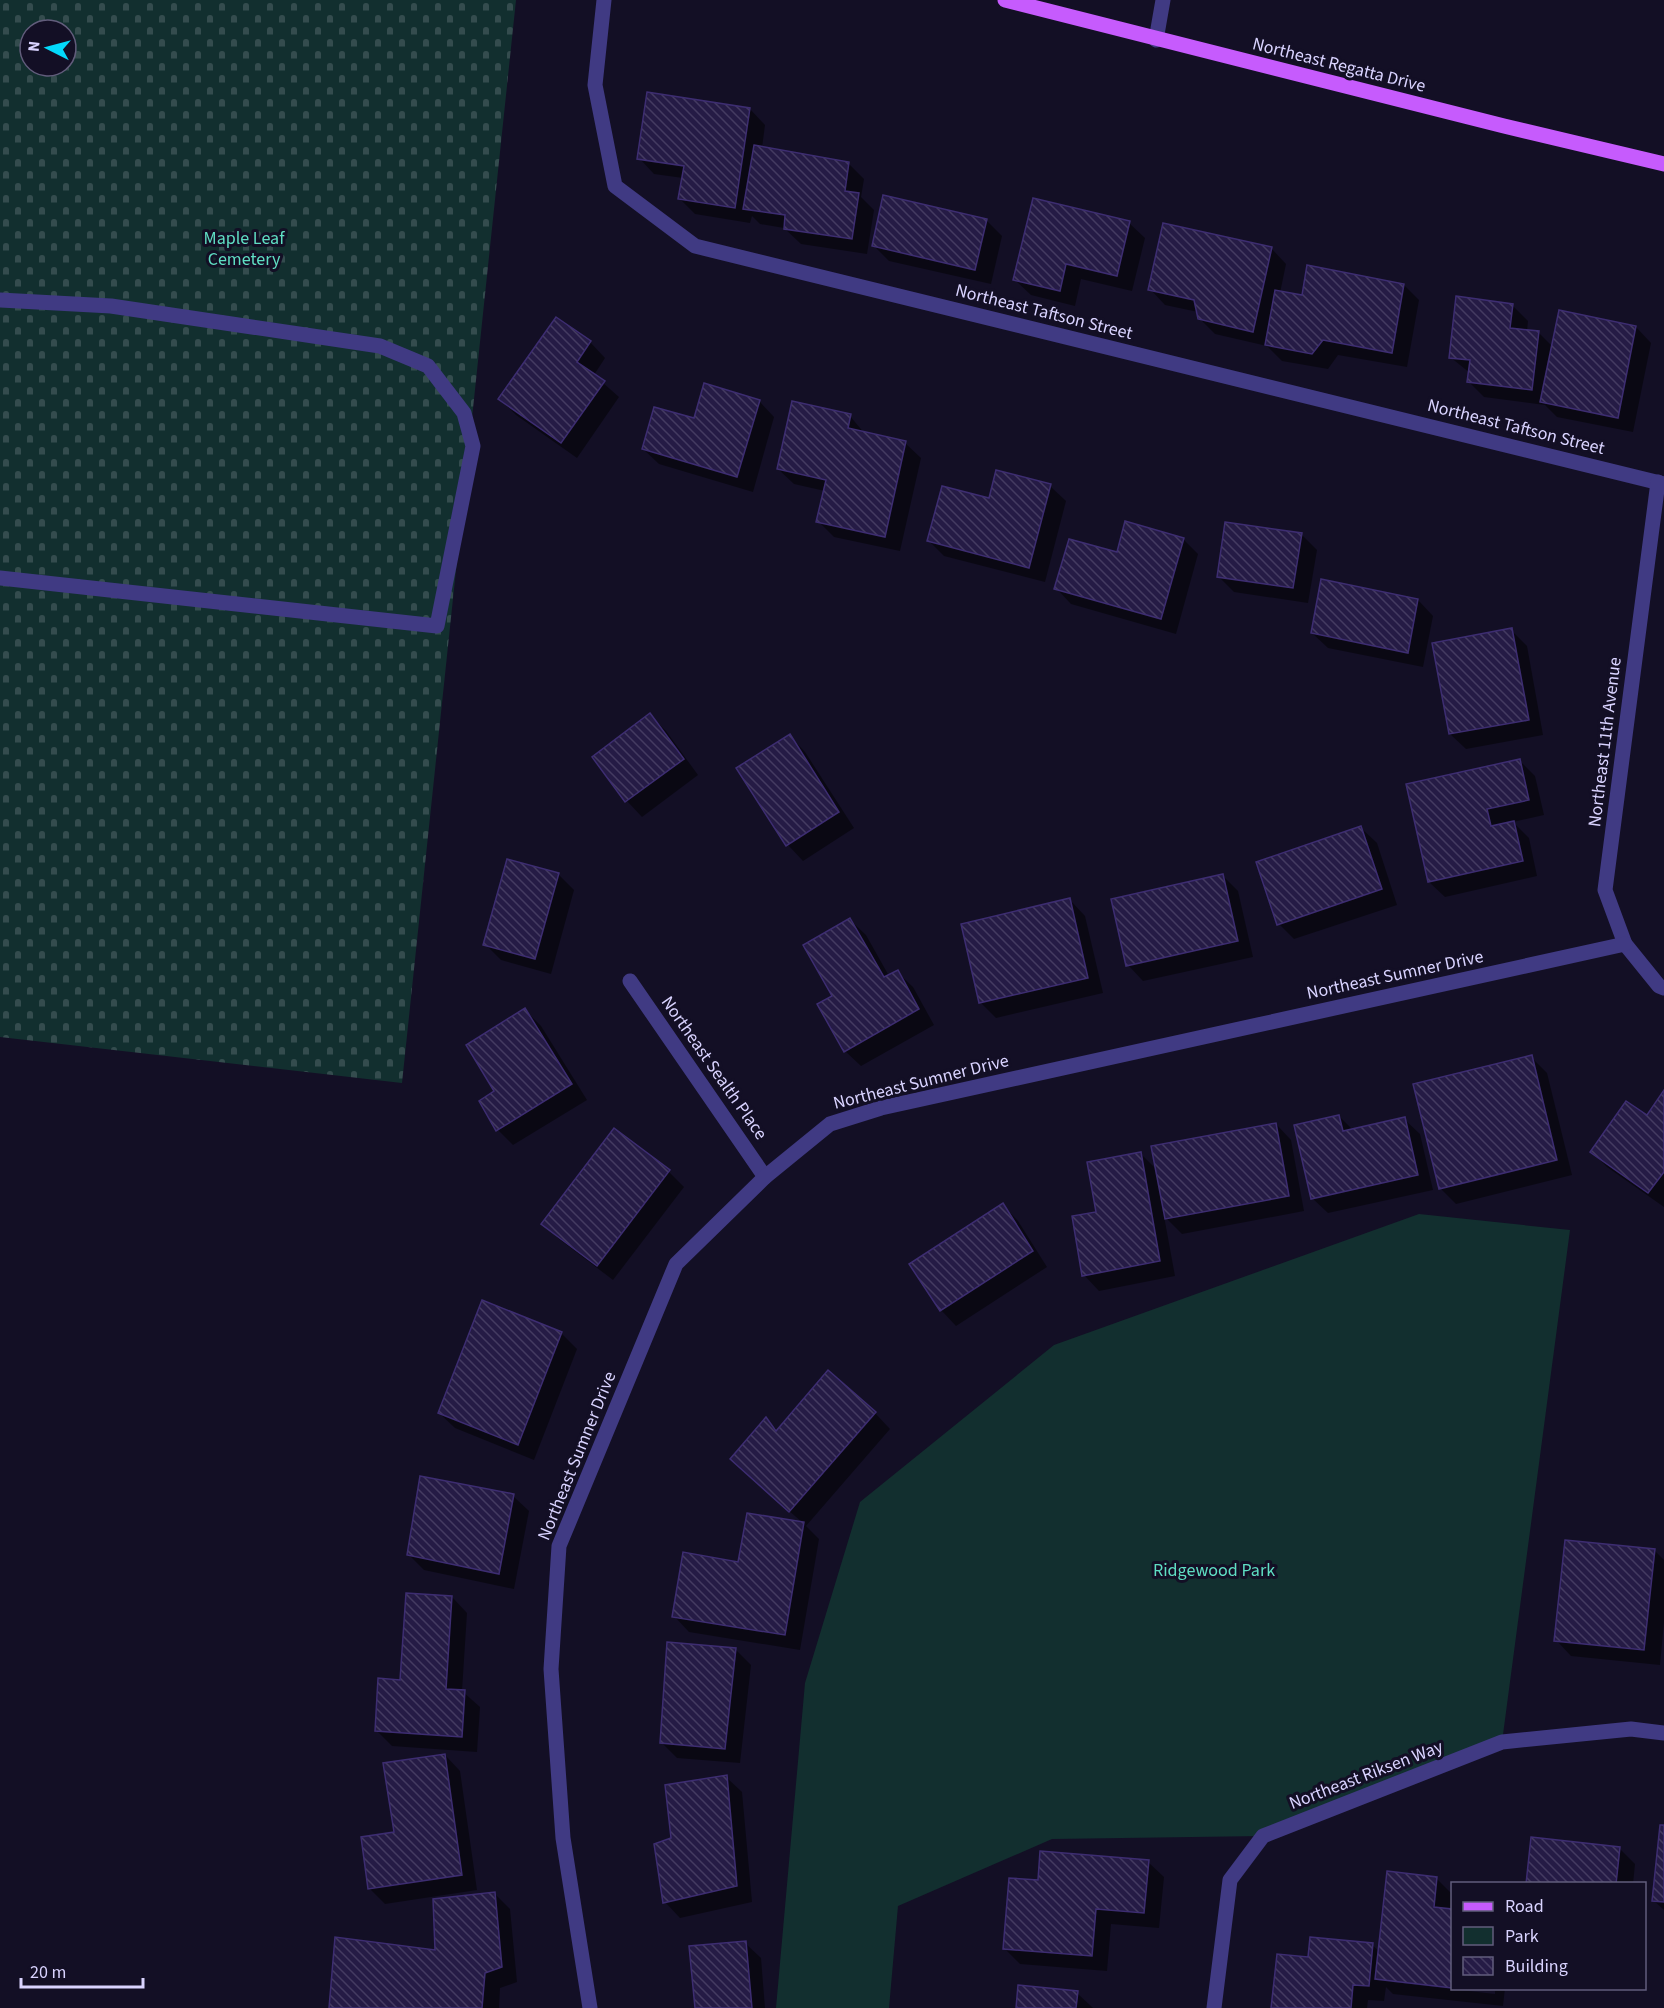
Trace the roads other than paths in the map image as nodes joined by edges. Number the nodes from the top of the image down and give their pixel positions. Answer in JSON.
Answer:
{"nodes":[{"id":1,"x":604,"y":0,"type":"edge"},
{"id":2,"x":1005,"y":0,"type":"edge"},
{"id":3,"x":1163,"y":0,"type":"edge"},
{"id":4,"x":1156,"y":40,"type":"junction"},
{"id":5,"x":1664,"y":164,"type":"edge"},
{"id":6,"x":0,"y":300,"type":"edge"},
{"id":7,"x":1661,"y":483,"type":"edge"},
{"id":8,"x":0,"y":578,"type":"edge"},
{"id":9,"x":1625,"y":944,"type":"junction"},
{"id":10,"x":630,"y":981,"type":"dead end"},
{"id":11,"x":1664,"y":988,"type":"edge"},
{"id":12,"x":765,"y":1177,"type":"junction"},
{"id":13,"x":1664,"y":1733,"type":"edge"},
{"id":14,"x":590,"y":2008,"type":"edge"},
{"id":15,"x":1214,"y":2008,"type":"edge"}],
"edges":[{"from":1,"to":7,"type":"street","name":"Northeast Taftson Street"},
{"from":2,"to":4,"type":"main road","name":"Northeast Regatta Drive"},
{"from":3,"to":4,"type":"street"},
{"from":4,"to":5,"type":"main road","name":"Northeast Regatta Drive"},
{"from":6,"to":8,"type":"street"},
{"from":7,"to":9,"type":"street","name":"Northeast 11th Avenue"},
{"from":9,"to":11,"type":"street","name":"Northeast 11th Avenue"},
{"from":9,"to":12,"type":"street","name":"Northeast Sumner Drive"},
{"from":10,"to":12,"type":"street","name":"Northeast Sealth Place"},
{"from":12,"to":14,"type":"street","name":"Northeast Sumner Drive"},
{"from":13,"to":15,"type":"street","name":"Northeast Riksen Way"}]}
